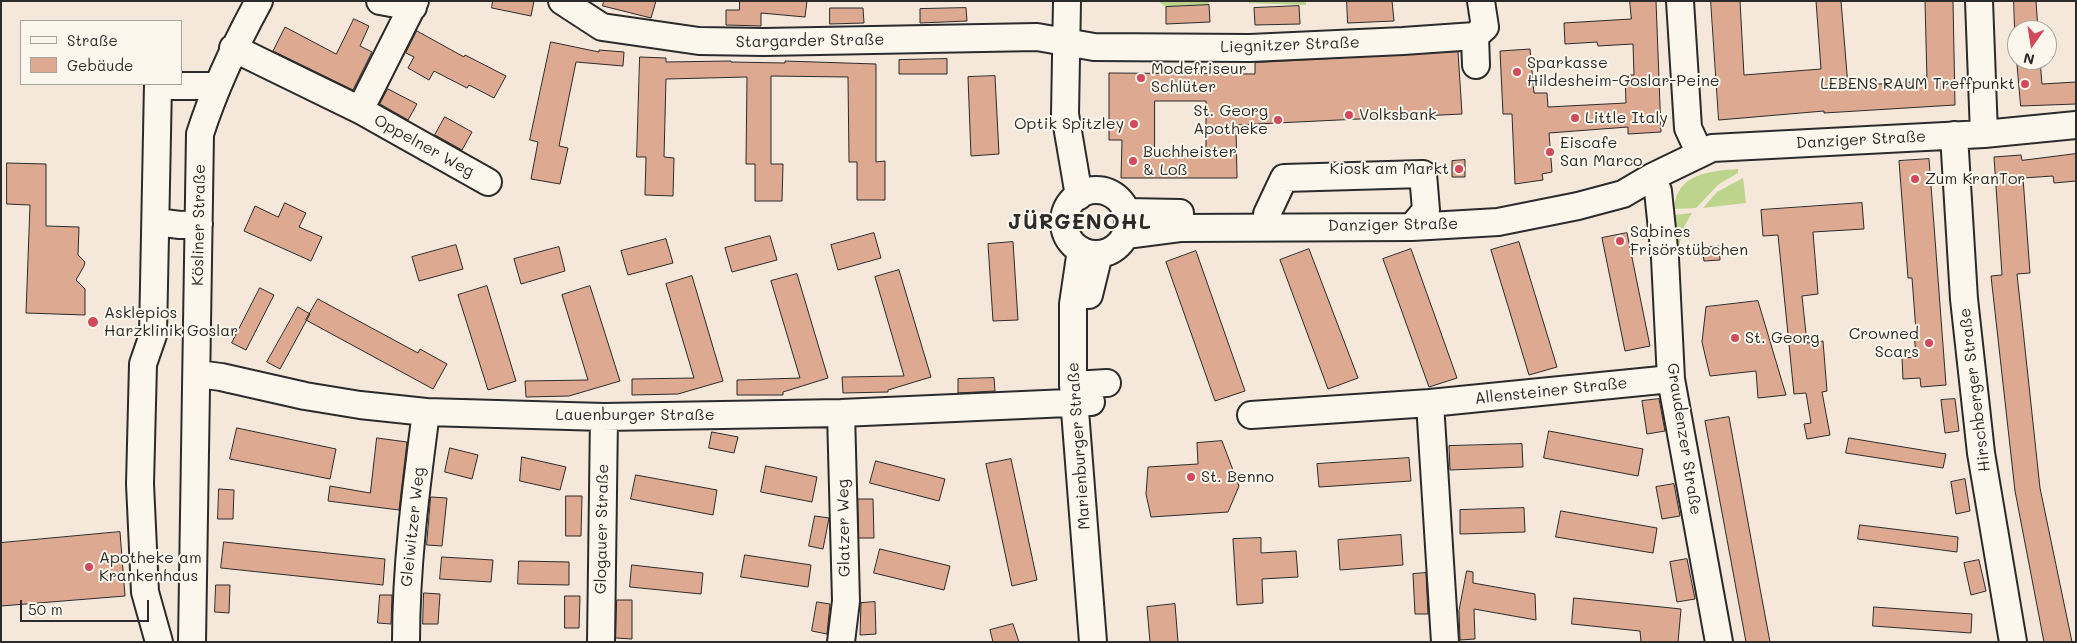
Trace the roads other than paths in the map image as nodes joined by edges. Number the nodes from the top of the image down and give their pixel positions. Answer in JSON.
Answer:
{"nodes":[{"id":1,"x":259,"y":1,"type":"edge"},
{"id":2,"x":380,"y":1,"type":"edge"},
{"id":3,"x":562,"y":1,"type":"edge"},
{"id":4,"x":1067,"y":1,"type":"edge"},
{"id":5,"x":1083,"y":1,"type":"edge"},
{"id":6,"x":1481,"y":1,"type":"edge"},
{"id":7,"x":1680,"y":1,"type":"edge"},
{"id":8,"x":1979,"y":1,"type":"edge"},
{"id":9,"x":414,"y":4,"type":"edge"},
{"id":10,"x":1475,"y":36,"type":"junction"},
{"id":11,"x":1073,"y":43,"type":"junction"},
{"id":12,"x":233,"y":48,"type":"junction"},
{"id":13,"x":1476,"y":65,"type":"dead end"},
{"id":14,"x":158,"y":85,"type":"edge"},
{"id":15,"x":217,"y":86,"type":"junction"},
{"id":16,"x":360,"y":110,"type":"junction"},
{"id":17,"x":2076,"y":125,"type":"edge"},
{"id":18,"x":1984,"y":134,"type":"junction"},
{"id":19,"x":1954,"y":135,"type":"junction"},
{"id":20,"x":1700,"y":154,"type":"junction"},
{"id":21,"x":1652,"y":177,"type":"junction"},
{"id":22,"x":488,"y":182,"type":"dead end"},
{"id":23,"x":1087,"y":193,"type":"junction"},
{"id":24,"x":1267,"y":214,"type":"junction"},
{"id":25,"x":1419,"y":218,"type":"junction"},
{"id":26,"x":156,"y":222,"type":"junction"},
{"id":27,"x":199,"y":224,"type":"junction"},
{"id":28,"x":1126,"y":224,"type":"junction"},
{"id":29,"x":1090,"y":252,"type":"junction"},
{"id":30,"x":198,"y":374,"type":"junction"},
{"id":31,"x":1671,"y":379,"type":"junction"},
{"id":32,"x":1087,"y":391,"type":"junction"},
{"id":33,"x":1430,"y":403,"type":"junction"},
{"id":34,"x":426,"y":412,"type":"junction"},
{"id":35,"x":841,"y":414,"type":"junction"},
{"id":36,"x":1251,"y":415,"type":"dead end"},
{"id":37,"x":604,"y":417,"type":"junction"},
{"id":38,"x":192,"y":639,"type":"edge"},
{"id":39,"x":160,"y":642,"type":"edge"},
{"id":40,"x":406,"y":642,"type":"edge"},
{"id":41,"x":600,"y":642,"type":"edge"},
{"id":42,"x":841,"y":642,"type":"edge"},
{"id":43,"x":1093,"y":642,"type":"edge"},
{"id":44,"x":1111,"y":642,"type":"edge"},
{"id":45,"x":1445,"y":642,"type":"edge"},
{"id":46,"x":1719,"y":642,"type":"edge"},
{"id":47,"x":2013,"y":642,"type":"edge"}],
"edges":[{"from":1,"to":12,"type":"street","name":"Kösliner Straße"},
{"from":2,"to":9,"type":"street","name":"Oppelner Weg"},
{"from":3,"to":11,"type":"street","name":"Stargarder Straße"},
{"from":4,"to":11,"type":"street"},
{"from":5,"to":11,"type":"street"},
{"from":6,"to":10,"type":"street"},
{"from":7,"to":20,"type":"street"},
{"from":8,"to":18,"type":"street"},
{"from":9,"to":16,"type":"street","name":"Oppelner Weg"},
{"from":10,"to":11,"type":"street","name":"Liegnitzer Straße"},
{"from":10,"to":13,"type":"street"},
{"from":11,"to":23,"type":"street"},
{"from":12,"to":15,"type":"street","name":"Kösliner Straße"},
{"from":12,"to":16,"type":"street","name":"Oppelner Weg"},
{"from":14,"to":15,"type":"street"},
{"from":14,"to":26,"type":"street"},
{"from":15,"to":27,"type":"street","name":"Kösliner Straße"},
{"from":16,"to":22,"type":"street","name":"Oppelner Weg"},
{"from":17,"to":18,"type":"street","name":"Danziger Straße"},
{"from":18,"to":19,"type":"street","name":"Danziger Straße"},
{"from":19,"to":20,"type":"street","name":"Danziger Straße"},
{"from":19,"to":47,"type":"street","name":"Hirschberger Straße"},
{"from":20,"to":21,"type":"street","name":"Danziger Straße"},
{"from":21,"to":25,"type":"street","name":"Danziger Straße"},
{"from":21,"to":31,"type":"street","name":"Graudenzer Straße"},
{"from":23,"to":28,"type":"street"},
{"from":23,"to":29,"type":"street"},
{"from":24,"to":25,"type":"street","name":"Danziger Straße"},
{"from":24,"to":25,"type":"street"},
{"from":24,"to":28,"type":"street","name":"Danziger Straße"},
{"from":25,"to":28,"type":"street","name":"Danziger Straße"},
{"from":26,"to":27,"type":"street"},
{"from":26,"to":39,"type":"street"},
{"from":27,"to":30,"type":"street","name":"Kösliner Straße"},
{"from":28,"to":29,"type":"street"},
{"from":29,"to":32,"type":"street","name":"Marienburger Straße"},
{"from":30,"to":34,"type":"street","name":"Lauenburger Straße"},
{"from":30,"to":38,"type":"street","name":"Kösliner Straße"},
{"from":31,"to":33,"type":"street","name":"Allensteiner Straße"},
{"from":31,"to":46,"type":"street","name":"Graudenzer Straße"},
{"from":32,"to":35,"type":"street","name":"Lauenburger Straße"},
{"from":32,"to":43,"type":"street","name":"Marienburger Straße"},
{"from":32,"to":44,"type":"street","name":"Marienburger Straße"},
{"from":33,"to":36,"type":"street","name":"Allensteiner Straße"},
{"from":33,"to":45,"type":"street"},
{"from":34,"to":37,"type":"street","name":"Lauenburger Straße"},
{"from":34,"to":40,"type":"street","name":"Gleiwitzer Weg"},
{"from":35,"to":37,"type":"street","name":"Lauenburger Straße"},
{"from":35,"to":42,"type":"street","name":"Glatzer Weg"},
{"from":37,"to":41,"type":"street","name":"Glogauer Straße"},
{"from":38,"to":39,"type":"street"}]}
